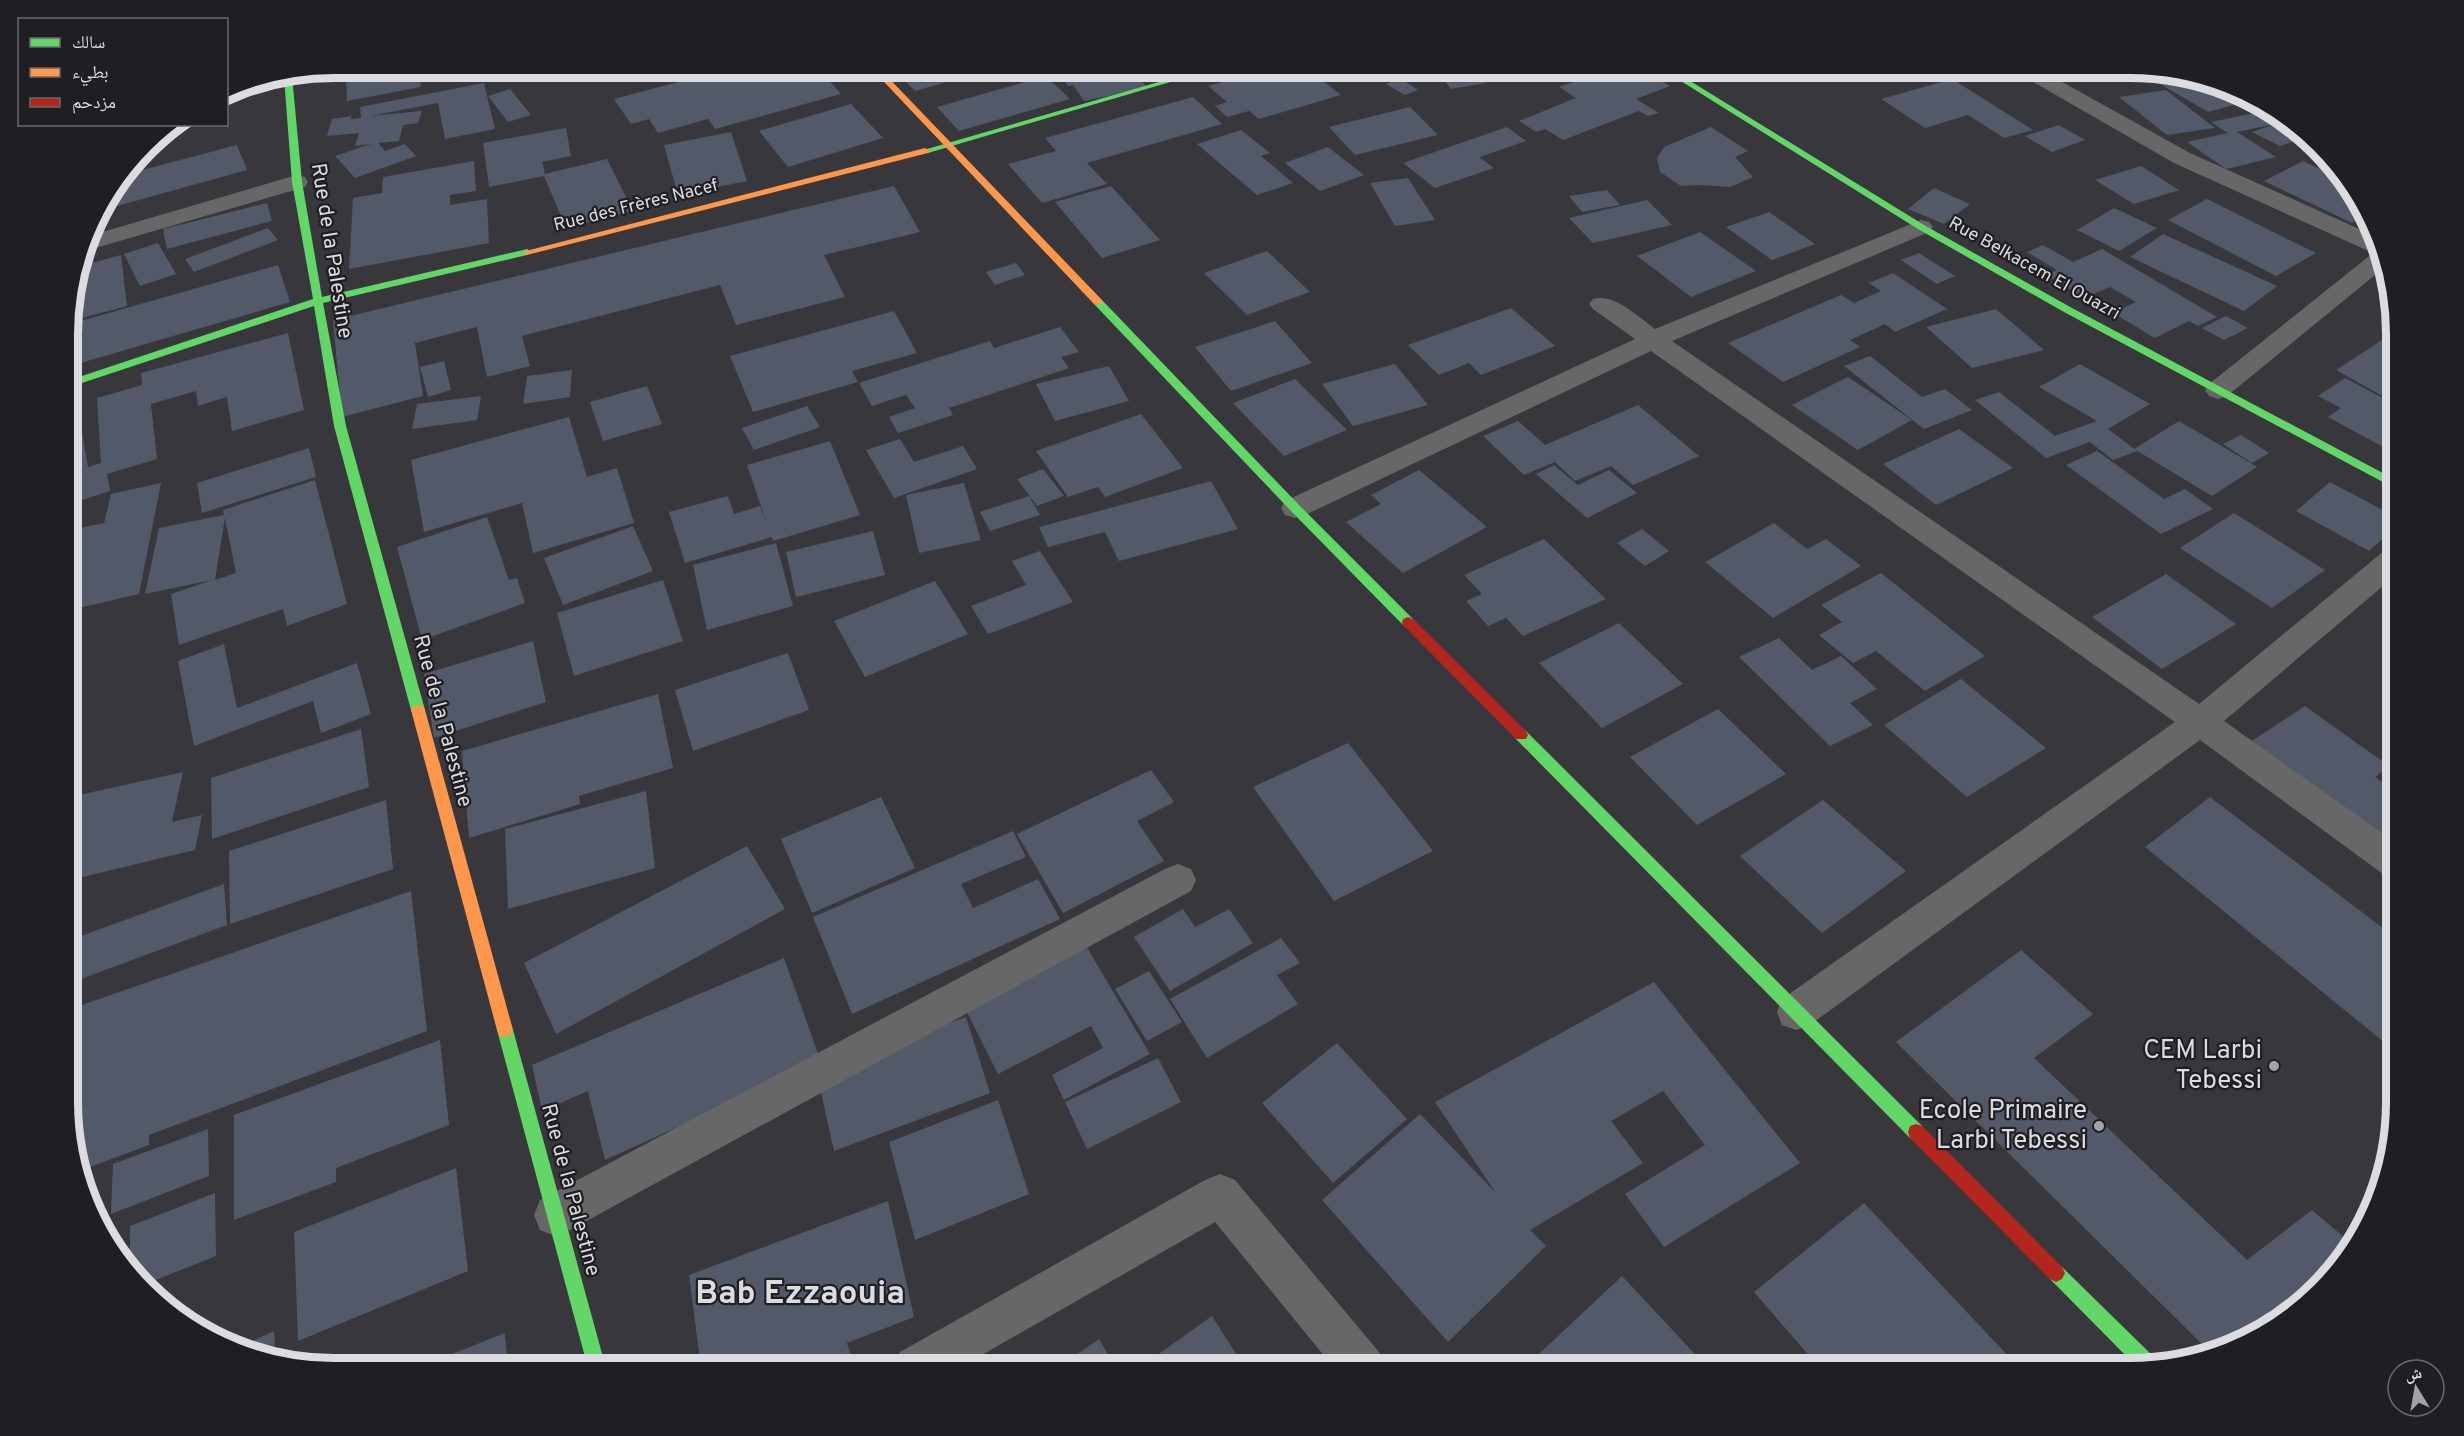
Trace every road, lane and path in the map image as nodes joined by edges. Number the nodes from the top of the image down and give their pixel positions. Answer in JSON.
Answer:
{"nodes":[{"id":1,"x":884,"y":78,"type":"edge"},
{"id":2,"x":1179,"y":78,"type":"edge"},
{"id":3,"x":1680,"y":78,"type":"edge"},
{"id":4,"x":2041,"y":78,"type":"edge"},
{"id":5,"x":289,"y":82,"type":"edge"},
{"id":6,"x":948,"y":145,"type":"junction"},
{"id":7,"x":297,"y":182,"type":"junction"},
{"id":8,"x":1922,"y":227,"type":"junction"},
{"id":9,"x":95,"y":242,"type":"edge"},
{"id":10,"x":2369,"y":243,"type":"edge"},
{"id":11,"x":2375,"y":263,"type":"edge"},
{"id":12,"x":317,"y":301,"type":"junction"},
{"id":13,"x":1602,"y":304,"type":"dead end"},
{"id":14,"x":1655,"y":339,"type":"junction"},
{"id":15,"x":78,"y":381,"type":"edge"},
{"id":16,"x":2218,"y":390,"type":"junction"},
{"id":17,"x":2386,"y":480,"type":"edge"},
{"id":18,"x":1295,"y":508,"type":"junction"},
{"id":19,"x":2386,"y":566,"type":"edge"},
{"id":20,"x":2200,"y":722,"type":"junction"},
{"id":21,"x":2386,"y":856,"type":"edge"},
{"id":22,"x":1178,"y":880,"type":"dead end"},
{"id":23,"x":1796,"y":1012,"type":"junction"},
{"id":24,"x":555,"y":1215,"type":"junction"},
{"id":25,"x":2140,"y":1357,"type":"edge"},
{"id":26,"x":594,"y":1358,"type":"edge"},
{"id":27,"x":934,"y":1358,"type":"edge"},
{"id":28,"x":1355,"y":1358,"type":"edge"}],
"edges":[{"from":1,"to":6,"type":"street"},
{"from":2,"to":6,"type":"street","name":"Rue des Frères Nacef"},
{"from":3,"to":8,"type":"street","name":"Rue Belkacem El Ouazri"},
{"from":4,"to":10,"type":"street"},
{"from":5,"to":7,"type":"street","name":"Rue de la Palestine"},
{"from":6,"to":12,"type":"street","name":"Rue des Frères Nacef"},
{"from":6,"to":18,"type":"street"},
{"from":7,"to":9,"type":"street"},
{"from":7,"to":12,"type":"street","name":"Rue de la Palestine"},
{"from":8,"to":14,"type":"street"},
{"from":8,"to":16,"type":"street","name":"Rue Belkacem El Ouazri"},
{"from":11,"to":16,"type":"street"},
{"from":12,"to":15,"type":"street","name":"Rue des Frères Nacef"},
{"from":12,"to":24,"type":"street","name":"Rue de la Palestine"},
{"from":13,"to":14,"type":"street"},
{"from":14,"to":18,"type":"street"},
{"from":14,"to":20,"type":"street"},
{"from":16,"to":17,"type":"street","name":"Rue Belkacem El Ouazri"},
{"from":18,"to":23,"type":"street"},
{"from":19,"to":20,"type":"street"},
{"from":20,"to":21,"type":"street"},
{"from":20,"to":23,"type":"street"},
{"from":22,"to":24,"type":"street"},
{"from":23,"to":25,"type":"street"},
{"from":24,"to":26,"type":"street","name":"Rue de la Palestine"},
{"from":27,"to":28,"type":"street"}]}
